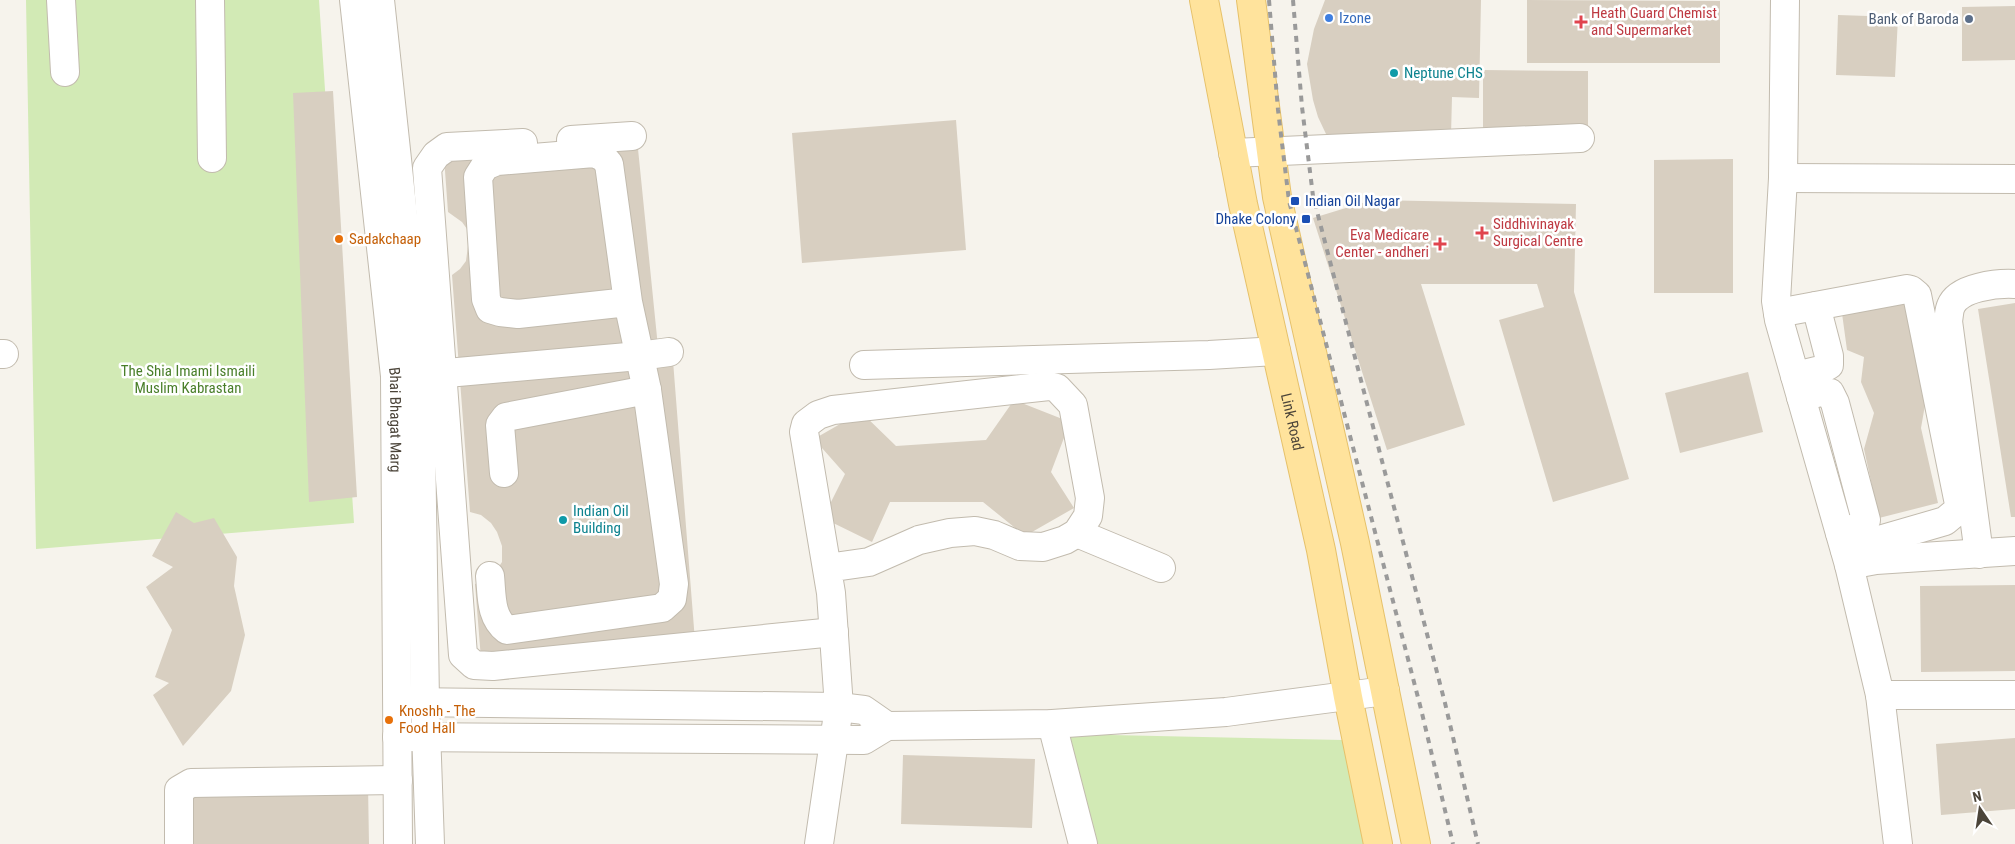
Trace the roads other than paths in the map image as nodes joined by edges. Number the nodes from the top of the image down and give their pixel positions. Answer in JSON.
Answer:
{"nodes":[{"id":1,"x":61,"y":0,"type":"edge"},
{"id":2,"x":210,"y":0,"type":"edge"},
{"id":3,"x":354,"y":0,"type":"edge"},
{"id":4,"x":380,"y":0,"type":"edge"},
{"id":5,"x":1204,"y":0,"type":"edge"},
{"id":6,"x":1251,"y":0,"type":"edge"},
{"id":7,"x":1785,"y":0,"type":"edge"},
{"id":8,"x":370,"y":32,"type":"junction"},
{"id":9,"x":64,"y":72,"type":"dead end"},
{"id":10,"x":632,"y":136,"type":"dead end"},
{"id":11,"x":1580,"y":138,"type":"dead end"},
{"id":12,"x":1271,"y":152,"type":"junction"},
{"id":13,"x":1233,"y":153,"type":"junction"},
{"id":14,"x":212,"y":158,"type":"dead end"},
{"id":15,"x":1783,"y":178,"type":"junction"},
{"id":16,"x":2015,"y":179,"type":"edge"},
{"id":17,"x":2015,"y":284,"type":"edge"},
{"id":18,"x":628,"y":302,"type":"junction"},
{"id":19,"x":1816,"y":306,"type":"junction"},
{"id":20,"x":1778,"y":313,"type":"junction"},
{"id":21,"x":1824,"y":338,"type":"junction"},
{"id":22,"x":1787,"y":348,"type":"junction"},
{"id":23,"x":1276,"y":351,"type":"junction"},
{"id":24,"x":669,"y":352,"type":"dead end"},
{"id":25,"x":640,"y":356,"type":"junction"},
{"id":26,"x":864,"y":365,"type":"dead end"},
{"id":27,"x":419,"y":375,"type":"junction"},
{"id":28,"x":1798,"y":386,"type":"junction"},
{"id":29,"x":647,"y":390,"type":"junction"},
{"id":30,"x":1842,"y":432,"type":"junction"},
{"id":31,"x":1814,"y":440,"type":"junction"},
{"id":32,"x":504,"y":473,"type":"dead end"},
{"id":33,"x":1854,"y":476,"type":"junction"},
{"id":34,"x":1826,"y":484,"type":"junction"},
{"id":35,"x":1077,"y":533,"type":"junction"},
{"id":36,"x":1845,"y":549,"type":"junction"},
{"id":37,"x":2015,"y":551,"type":"edge"},
{"id":38,"x":1979,"y":554,"type":"junction"},
{"id":39,"x":827,"y":568,"type":"junction"},
{"id":40,"x":1161,"y":568,"type":"dead end"},
{"id":41,"x":490,"y":576,"type":"dead end"},
{"id":42,"x":834,"y":632,"type":"junction"},
{"id":43,"x":1385,"y":691,"type":"junction"},
{"id":44,"x":1880,"y":695,"type":"junction"},
{"id":45,"x":2015,"y":695,"type":"edge"},
{"id":46,"x":1348,"y":697,"type":"junction"},
{"id":47,"x":397,"y":702,"type":"junction"},
{"id":48,"x":425,"y":702,"type":"junction"},
{"id":49,"x":839,"y":708,"type":"junction"},
{"id":50,"x":1052,"y":724,"type":"junction"},
{"id":51,"x":887,"y":726,"type":"junction"},
{"id":52,"x":397,"y":737,"type":"junction"},
{"id":53,"x":427,"y":738,"type":"junction"},
{"id":54,"x":834,"y":739,"type":"junction"},
{"id":55,"x":398,"y":780,"type":"junction"},
{"id":56,"x":179,"y":844,"type":"edge"},
{"id":57,"x":398,"y":844,"type":"edge"},
{"id":58,"x":430,"y":844,"type":"edge"},
{"id":59,"x":819,"y":844,"type":"edge"},
{"id":60,"x":1083,"y":844,"type":"edge"},
{"id":61,"x":1378,"y":844,"type":"edge"},
{"id":62,"x":1416,"y":844,"type":"edge"},
{"id":63,"x":1898,"y":844,"type":"edge"}],
"edges":[{"from":1,"to":9,"type":"street"},
{"from":2,"to":14,"type":"street"},
{"from":3,"to":8,"type":"street"},
{"from":4,"to":8,"type":"street"},
{"from":5,"to":13,"type":"main road","name":"Link Road"},
{"from":6,"to":12,"type":"main road"},
{"from":7,"to":15,"type":"street"},
{"from":8,"to":27,"type":"street"},
{"from":10,"to":27,"type":"street"},
{"from":11,"to":12,"type":"street"},
{"from":12,"to":13,"type":"street"},
{"from":12,"to":43,"type":"main road"},
{"from":13,"to":23,"type":"main road","name":"Link Road"},
{"from":15,"to":16,"type":"street"},
{"from":15,"to":20,"type":"street"},
{"from":17,"to":38,"type":"street"},
{"from":18,"to":18,"type":"street"},
{"from":18,"to":25,"type":"street"},
{"from":19,"to":20,"type":"street"},
{"from":19,"to":21,"type":"street"},
{"from":19,"to":36,"type":"street"},
{"from":20,"to":22,"type":"street"},
{"from":21,"to":22,"type":"street"},
{"from":21,"to":28,"type":"street"},
{"from":22,"to":28,"type":"street"},
{"from":23,"to":26,"type":"street"},
{"from":23,"to":46,"type":"main road","name":"Link Road"},
{"from":24,"to":25,"type":"street"},
{"from":25,"to":27,"type":"street"},
{"from":25,"to":29,"type":"street"},
{"from":27,"to":42,"type":"street"},
{"from":27,"to":47,"type":"street","name":"Bhai Bhagat Marg"},
{"from":27,"to":48,"type":"street"},
{"from":28,"to":30,"type":"street"},
{"from":28,"to":31,"type":"street"},
{"from":29,"to":32,"type":"street"},
{"from":29,"to":41,"type":"street"},
{"from":30,"to":31,"type":"street"},
{"from":30,"to":33,"type":"street"},
{"from":31,"to":34,"type":"street"},
{"from":33,"to":34,"type":"street"},
{"from":33,"to":36,"type":"street"},
{"from":34,"to":36,"type":"street"},
{"from":35,"to":39,"type":"street"},
{"from":35,"to":39,"type":"street"},
{"from":35,"to":40,"type":"street"},
{"from":36,"to":38,"type":"street"},
{"from":36,"to":44,"type":"street"},
{"from":37,"to":38,"type":"street"},
{"from":39,"to":42,"type":"street"},
{"from":42,"to":49,"type":"street"},
{"from":43,"to":46,"type":"street"},
{"from":43,"to":62,"type":"main road"},
{"from":44,"to":45,"type":"street"},
{"from":44,"to":63,"type":"street"},
{"from":46,"to":50,"type":"street"},
{"from":46,"to":61,"type":"main road","name":"Link Road"},
{"from":47,"to":48,"type":"street"},
{"from":47,"to":52,"type":"street","name":"Bhai Bhagat Marg"},
{"from":48,"to":49,"type":"street"},
{"from":48,"to":53,"type":"street"},
{"from":49,"to":51,"type":"street"},
{"from":49,"to":54,"type":"street"},
{"from":50,"to":51,"type":"street"},
{"from":50,"to":60,"type":"street"},
{"from":51,"to":54,"type":"street"},
{"from":52,"to":53,"type":"street"},
{"from":52,"to":55,"type":"street","name":"Bhai Bhagat Marg"},
{"from":53,"to":54,"type":"street"},
{"from":53,"to":58,"type":"street"},
{"from":54,"to":59,"type":"street"},
{"from":55,"to":56,"type":"street"},
{"from":55,"to":57,"type":"street","name":"Bhai Bhagat Marg"}]}
